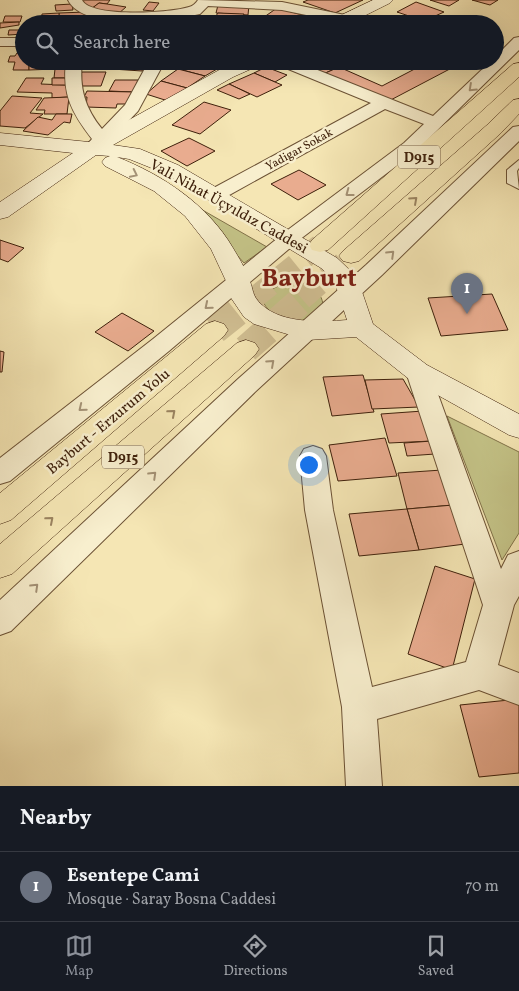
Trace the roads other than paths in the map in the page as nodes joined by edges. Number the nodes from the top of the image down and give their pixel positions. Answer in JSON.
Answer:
{"nodes":[{"id":1,"x":75,"y":0,"type":"edge"},
{"id":2,"x":385,"y":0,"type":"edge"},
{"id":3,"x":204,"y":3,"type":"edge"},
{"id":4,"x":105,"y":15,"type":"edge"},
{"id":5,"x":170,"y":15,"type":"edge"},
{"id":6,"x":317,"y":15,"type":"edge"},
{"id":7,"x":353,"y":15,"type":"edge"},
{"id":8,"x":519,"y":41,"type":"edge"},
{"id":9,"x":0,"y":42,"type":"edge"},
{"id":10,"x":15,"y":42,"type":"edge"},
{"id":11,"x":504,"y":56,"type":"edge"},
{"id":12,"x":519,"y":68,"type":"edge"},
{"id":13,"x":73,"y":70,"type":"edge"},
{"id":14,"x":152,"y":70,"type":"edge"},
{"id":15,"x":234,"y":70,"type":"edge"},
{"id":16,"x":303,"y":70,"type":"edge"},
{"id":17,"x":490,"y":70,"type":"edge"},
{"id":18,"x":382,"y":103,"type":"junction"},
{"id":19,"x":519,"y":104,"type":"edge"},
{"id":20,"x":436,"y":123,"type":"junction"},
{"id":21,"x":519,"y":131,"type":"edge"},
{"id":22,"x":0,"y":139,"type":"edge"},
{"id":23,"x":96,"y":144,"type":"junction"},
{"id":24,"x":519,"y":163,"type":"edge"},
{"id":25,"x":519,"y":186,"type":"edge"},
{"id":26,"x":215,"y":195,"type":"junction"},
{"id":27,"x":0,"y":212,"type":"edge"},
{"id":28,"x":289,"y":238,"type":"junction"},
{"id":29,"x":320,"y":245,"type":"tunnel mouth"},
{"id":30,"x":351,"y":256,"type":"tunnel mouth"},
{"id":31,"x":238,"y":281,"type":"junction"},
{"id":32,"x":350,"y":291,"type":"junction"},
{"id":33,"x":362,"y":328,"type":"junction"},
{"id":34,"x":215,"y":330,"type":"tunnel mouth"},
{"id":35,"x":307,"y":331,"type":"junction"},
{"id":36,"x":246,"y":349,"type":"tunnel mouth"},
{"id":37,"x":418,"y":372,"type":"junction"},
{"id":38,"x":519,"y":427,"type":"edge"},
{"id":39,"x":313,"y":456,"type":"dead end"},
{"id":40,"x":0,"y":473,"type":"edge"},
{"id":41,"x":0,"y":511,"type":"edge"},
{"id":42,"x":0,"y":564,"type":"edge"},
{"id":43,"x":519,"y":564,"type":"edge"},
{"id":44,"x":499,"y":605,"type":"junction"},
{"id":45,"x":0,"y":621,"type":"edge"},
{"id":46,"x":479,"y":674,"type":"junction"},
{"id":47,"x":519,"y":688,"type":"edge"},
{"id":48,"x":359,"y":707,"type":"junction"},
{"id":49,"x":364,"y":786,"type":"edge"}],
"edges":[{"from":1,"to":4,"type":"street"},
{"from":2,"to":7,"type":"street"},
{"from":3,"to":5,"type":"street"},
{"from":3,"to":6,"type":"street"},
{"from":8,"to":11,"type":"street","one_way":true},
{"from":9,"to":10,"type":"street"},
{"from":12,"to":29,"type":"highway","number":"D915"},
{"from":13,"to":23,"type":"street"},
{"from":14,"to":23,"type":"street"},
{"from":15,"to":23,"type":"street"},
{"from":16,"to":18,"type":"street"},
{"from":17,"to":20,"type":"street","one_way":true},
{"from":18,"to":20,"type":"street"},
{"from":18,"to":26,"type":"street","name":"Yadigar Sokak"},
{"from":30,"to":19,"type":"highway","number":"D915","one_way":true},
{"from":20,"to":28,"type":"street","one_way":true},
{"from":32,"to":21,"type":"street","one_way":true},
{"from":22,"to":23,"type":"street"},
{"from":23,"to":26,"type":"street","name":"Vali Nihat Üçyıldız Caddesi"},
{"from":23,"to":27,"type":"street"},
{"from":23,"to":31,"type":"street","name":"Vali Nihat Üçyıldız Caddesi","one_way":true},
{"from":24,"to":25,"type":"lane"},
{"from":26,"to":28,"type":"street","name":"Vali Nihat Üçyıldız Caddesi"},
{"from":28,"to":31,"type":"street"},
{"from":28,"to":32,"type":"street","name":"Vali Nihat Üçyıldız Caddesi"},
{"from":31,"to":35,"type":"street","name":"Vali Nihat Üçyıldız Caddesi"},
{"from":31,"to":40,"type":"street","one_way":true},
{"from":32,"to":33,"type":"street","name":"Vali Nihat Üçyıldız Caddesi"},
{"from":32,"to":35,"type":"street"},
{"from":33,"to":35,"type":"street","name":"Vali Nihat Üçyıldız Caddesi"},
{"from":33,"to":37,"type":"street"},
{"from":34,"to":41,"type":"highway","name":"Bayburt - Erzurum Yolu","number":"D915"},
{"from":45,"to":35,"type":"street","one_way":true},
{"from":42,"to":36,"type":"highway","number":"D915","one_way":true},
{"from":37,"to":38,"type":"street"},
{"from":37,"to":44,"type":"street"},
{"from":39,"to":48,"type":"street"},
{"from":43,"to":44,"type":"street"},
{"from":44,"to":46,"type":"street"},
{"from":46,"to":47,"type":"street"},
{"from":46,"to":48,"type":"street"},
{"from":48,"to":49,"type":"street"}]}
